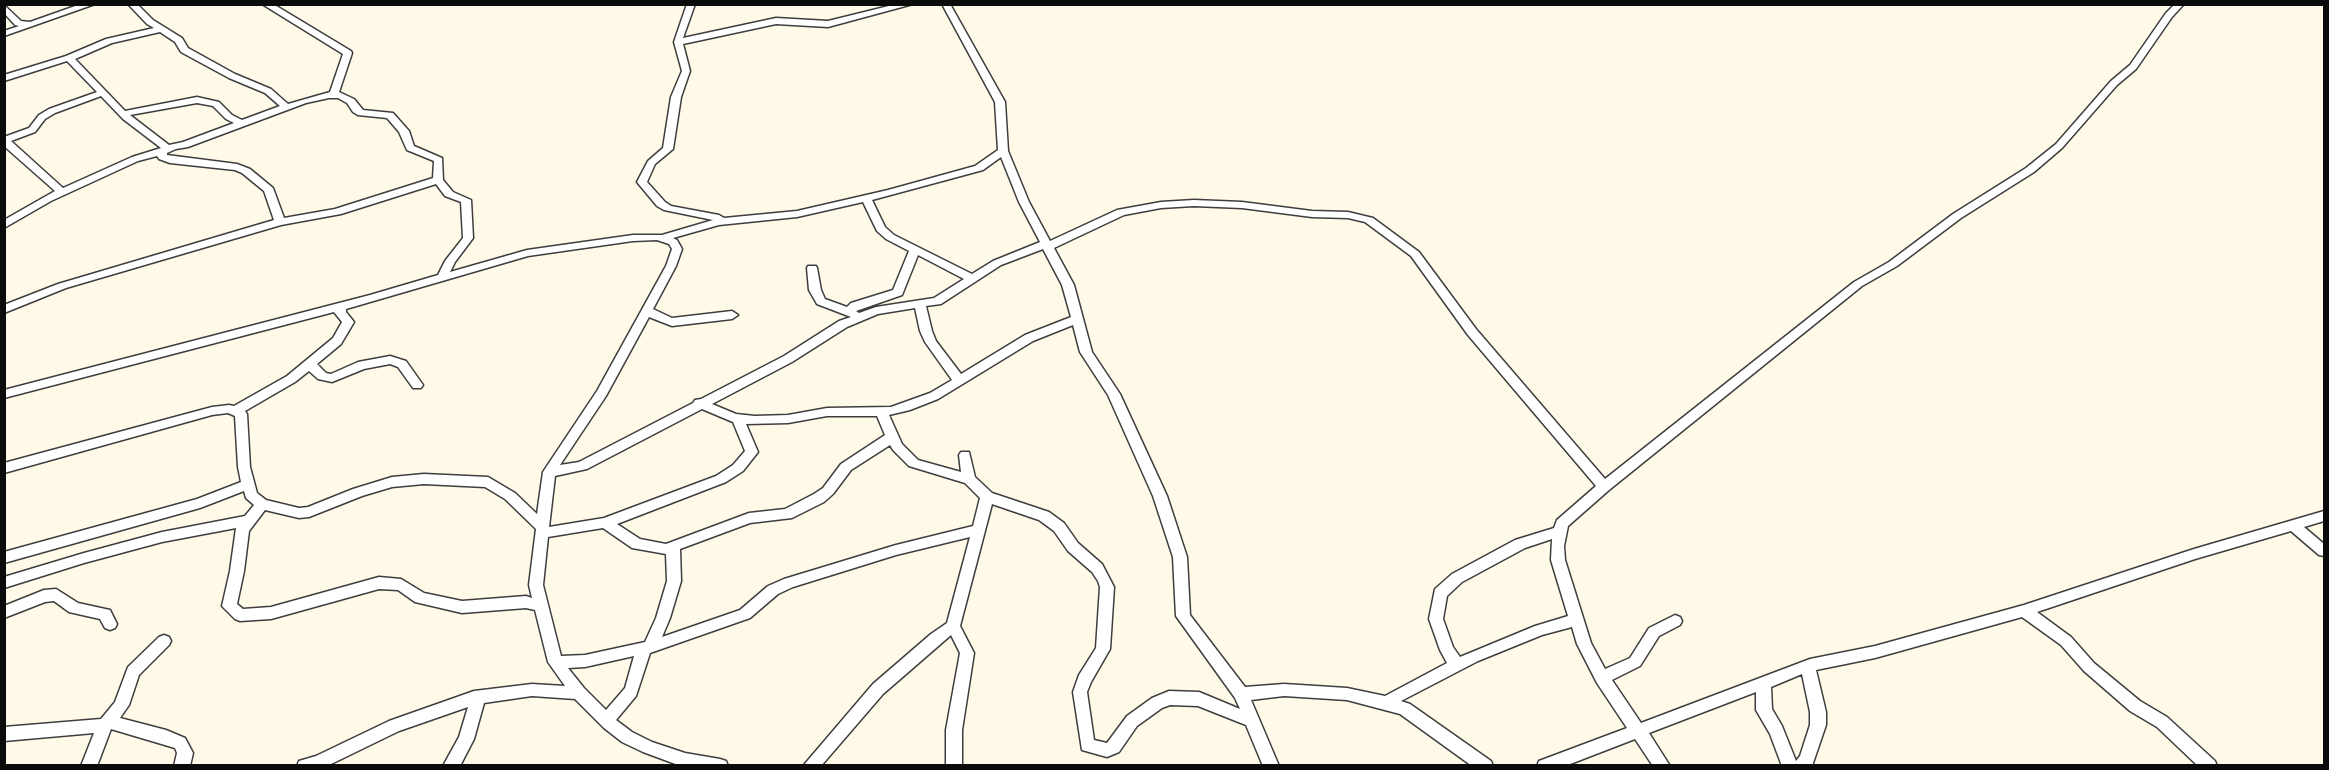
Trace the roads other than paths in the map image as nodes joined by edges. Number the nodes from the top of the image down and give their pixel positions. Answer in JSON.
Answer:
{"nodes":[{"id":1,"x":90,"y":4,"type":"edge"},
{"id":2,"x":132,"y":4,"type":"edge"},
{"id":3,"x":266,"y":4,"type":"edge"},
{"id":4,"x":691,"y":4,"type":"edge"},
{"id":5,"x":909,"y":4,"type":"edge"},
{"id":6,"x":946,"y":4,"type":"edge"},
{"id":7,"x":2180,"y":4,"type":"edge"},
{"id":8,"x":4,"y":7,"type":"edge"},
{"id":9,"x":30,"y":26,"type":"junction"},
{"id":10,"x":163,"y":29,"type":"junction"},
{"id":11,"x":4,"y":34,"type":"edge"},
{"id":12,"x":678,"y":42,"type":"junction"},
{"id":13,"x":69,"y":58,"type":"junction"},
{"id":14,"x":4,"y":78,"type":"edge"},
{"id":15,"x":102,"y":93,"type":"junction"},
{"id":16,"x":334,"y":94,"type":"junction"},
{"id":17,"x":286,"y":107,"type":"junction"},
{"id":18,"x":123,"y":114,"type":"junction"},
{"id":19,"x":242,"y":124,"type":"junction"},
{"id":20,"x":4,"y":140,"type":"edge"},
{"id":21,"x":166,"y":150,"type":"junction"},
{"id":22,"x":1003,"y":152,"type":"junction"},
{"id":23,"x":438,"y":180,"type":"junction"},
{"id":24,"x":62,"y":192,"type":"junction"},
{"id":25,"x":866,"y":198,"type":"junction"},
{"id":26,"x":729,"y":220,"type":"junction"},
{"id":27,"x":280,"y":222,"type":"junction"},
{"id":28,"x":4,"y":225,"type":"edge"},
{"id":29,"x":663,"y":238,"type":"junction"},
{"id":30,"x":1046,"y":246,"type":"junction"},
{"id":31,"x":914,"y":251,"type":"junction"},
{"id":32,"x":812,"y":268,"type":"dead end"},
{"id":33,"x":443,"y":276,"type":"junction"},
{"id":34,"x":971,"y":278,"type":"junction"},
{"id":35,"x":920,"y":305,"type":"junction"},
{"id":36,"x":340,"y":306,"type":"junction"},
{"id":37,"x":4,"y":309,"type":"edge"},
{"id":38,"x":647,"y":311,"type":"junction"},
{"id":39,"x":848,"y":312,"type":"junction"},
{"id":40,"x":732,"y":315,"type":"dead end"},
{"id":41,"x":861,"y":316,"type":"junction"},
{"id":42,"x":1078,"y":319,"type":"junction"},
{"id":43,"x":309,"y":364,"type":"junction"},
{"id":44,"x":959,"y":381,"type":"junction"},
{"id":45,"x":417,"y":385,"type":"dead end"},
{"id":46,"x":4,"y":394,"type":"edge"},
{"id":47,"x":699,"y":403,"type":"junction"},
{"id":48,"x":237,"y":410,"type":"junction"},
{"id":49,"x":881,"y":411,"type":"junction"},
{"id":50,"x":739,"y":419,"type":"junction"},
{"id":51,"x":892,"y":437,"type":"junction"},
{"id":52,"x":965,"y":455,"type":"dead end"},
{"id":53,"x":4,"y":468,"type":"edge"},
{"id":54,"x":549,"y":472,"type":"junction"},
{"id":55,"x":969,"y":479,"type":"junction"},
{"id":56,"x":249,"y":484,"type":"junction"},
{"id":57,"x":1604,"y":487,"type":"junction"},
{"id":58,"x":987,"y":497,"type":"junction"},
{"id":59,"x":262,"y":504,"type":"junction"},
{"id":60,"x":2325,"y":516,"type":"edge"},
{"id":61,"x":247,"y":521,"type":"junction"},
{"id":62,"x":605,"y":523,"type":"junction"},
{"id":63,"x":2294,"y":526,"type":"junction"},
{"id":64,"x":980,"y":529,"type":"junction"},
{"id":65,"x":543,"y":530,"type":"junction"},
{"id":66,"x":1558,"y":532,"type":"junction"},
{"id":67,"x":673,"y":547,"type":"junction"},
{"id":68,"x":2325,"y":551,"type":"edge"},
{"id":69,"x":4,"y":558,"type":"edge"},
{"id":70,"x":4,"y":583,"type":"edge"},
{"id":71,"x":542,"y":606,"type":"junction"},
{"id":72,"x":2024,"y":611,"type":"junction"},
{"id":73,"x":4,"y":612,"type":"edge"},
{"id":74,"x":1576,"y":620,"type":"junction"},
{"id":75,"x":1675,"y":621,"type":"dead end"},
{"id":76,"x":110,"y":624,"type":"dead end"},
{"id":77,"x":953,"y":626,"type":"junction"},
{"id":78,"x":164,"y":640,"type":"dead end"},
{"id":79,"x":647,"y":648,"type":"junction"},
{"id":80,"x":555,"y":662,"type":"junction"},
{"id":81,"x":1457,"y":665,"type":"junction"},
{"id":82,"x":1808,"y":666,"type":"junction"},
{"id":83,"x":1602,"y":678,"type":"junction"},
{"id":84,"x":1763,"y":683,"type":"junction"},
{"id":85,"x":579,"y":693,"type":"junction"},
{"id":86,"x":1241,"y":694,"type":"junction"},
{"id":87,"x":478,"y":697,"type":"junction"},
{"id":88,"x":1387,"y":703,"type":"junction"},
{"id":89,"x":607,"y":720,"type":"junction"},
{"id":90,"x":1252,"y":721,"type":"junction"},
{"id":91,"x":106,"y":723,"type":"junction"},
{"id":92,"x":1636,"y":731,"type":"junction"},
{"id":93,"x":4,"y":734,"type":"edge"},
{"id":94,"x":685,"y":763,"type":"edge"},
{"id":95,"x":89,"y":765,"type":"edge"},
{"id":96,"x":182,"y":765,"type":"edge"},
{"id":97,"x":305,"y":765,"type":"edge"},
{"id":98,"x":452,"y":765,"type":"edge"},
{"id":99,"x":720,"y":765,"type":"edge"},
{"id":100,"x":811,"y":765,"type":"edge"},
{"id":101,"x":954,"y":765,"type":"edge"},
{"id":102,"x":1271,"y":765,"type":"edge"},
{"id":103,"x":1485,"y":765,"type":"edge"},
{"id":104,"x":1545,"y":765,"type":"edge"},
{"id":105,"x":1662,"y":765,"type":"edge"},
{"id":106,"x":1790,"y":765,"type":"edge"},
{"id":107,"x":1801,"y":765,"type":"edge"},
{"id":108,"x":2209,"y":765,"type":"edge"}],
"edges":[{"from":1,"to":9,"type":"street"},
{"from":2,"to":10,"type":"street"},
{"from":3,"to":16,"type":"street"},
{"from":4,"to":12,"type":"street"},
{"from":5,"to":12,"type":"street"},
{"from":6,"to":22,"type":"street"},
{"from":7,"to":57,"type":"street"},
{"from":8,"to":9,"type":"street"},
{"from":9,"to":11,"type":"street"},
{"from":10,"to":13,"type":"street"},
{"from":10,"to":17,"type":"street"},
{"from":12,"to":26,"type":"street"},
{"from":13,"to":14,"type":"street"},
{"from":13,"to":15,"type":"street"},
{"from":15,"to":18,"type":"street"},
{"from":15,"to":20,"type":"street"},
{"from":16,"to":17,"type":"street"},
{"from":16,"to":23,"type":"street"},
{"from":17,"to":19,"type":"street"},
{"from":18,"to":19,"type":"street"},
{"from":18,"to":21,"type":"street"},
{"from":19,"to":21,"type":"street"},
{"from":20,"to":24,"type":"street"},
{"from":21,"to":24,"type":"street"},
{"from":21,"to":27,"type":"street"},
{"from":22,"to":25,"type":"street"},
{"from":22,"to":30,"type":"street"},
{"from":23,"to":27,"type":"street"},
{"from":23,"to":33,"type":"street"},
{"from":24,"to":28,"type":"street"},
{"from":25,"to":26,"type":"street"},
{"from":25,"to":31,"type":"street"},
{"from":26,"to":29,"type":"street"},
{"from":27,"to":37,"type":"street"},
{"from":29,"to":33,"type":"street"},
{"from":29,"to":38,"type":"street"},
{"from":30,"to":34,"type":"street"},
{"from":30,"to":42,"type":"street"},
{"from":30,"to":57,"type":"street"},
{"from":31,"to":34,"type":"street"},
{"from":31,"to":39,"type":"street"},
{"from":32,"to":39,"type":"street"},
{"from":33,"to":36,"type":"street"},
{"from":34,"to":35,"type":"street"},
{"from":35,"to":41,"type":"street"},
{"from":35,"to":44,"type":"street"},
{"from":36,"to":43,"type":"street"},
{"from":36,"to":46,"type":"street"},
{"from":38,"to":40,"type":"street"},
{"from":38,"to":54,"type":"street"},
{"from":39,"to":41,"type":"street"},
{"from":41,"to":47,"type":"street"},
{"from":42,"to":44,"type":"street"},
{"from":42,"to":86,"type":"street"},
{"from":43,"to":45,"type":"street"},
{"from":43,"to":48,"type":"street"},
{"from":44,"to":49,"type":"street"},
{"from":47,"to":50,"type":"street"},
{"from":47,"to":54,"type":"street"},
{"from":48,"to":53,"type":"street"},
{"from":48,"to":56,"type":"street"},
{"from":49,"to":50,"type":"street"},
{"from":49,"to":51,"type":"street"},
{"from":50,"to":62,"type":"street"},
{"from":51,"to":55,"type":"street"},
{"from":51,"to":67,"type":"street"},
{"from":52,"to":55,"type":"street"},
{"from":54,"to":65,"type":"street"},
{"from":55,"to":58,"type":"street"},
{"from":56,"to":59,"type":"street"},
{"from":56,"to":69,"type":"street"},
{"from":57,"to":66,"type":"street"},
{"from":58,"to":64,"type":"street"},
{"from":58,"to":90,"type":"street"},
{"from":59,"to":61,"type":"street"},
{"from":59,"to":65,"type":"street"},
{"from":60,"to":63,"type":"street"},
{"from":61,"to":70,"type":"street"},
{"from":61,"to":71,"type":"street"},
{"from":62,"to":65,"type":"street"},
{"from":62,"to":67,"type":"street"},
{"from":63,"to":68,"type":"street"},
{"from":63,"to":72,"type":"street"},
{"from":64,"to":77,"type":"street"},
{"from":64,"to":79,"type":"street"},
{"from":65,"to":71,"type":"street"},
{"from":66,"to":74,"type":"street"},
{"from":66,"to":81,"type":"street"},
{"from":67,"to":79,"type":"street"},
{"from":71,"to":80,"type":"street"},
{"from":72,"to":82,"type":"street"},
{"from":72,"to":108,"type":"street"},
{"from":73,"to":76,"type":"street"},
{"from":74,"to":81,"type":"street"},
{"from":74,"to":83,"type":"street"},
{"from":75,"to":83,"type":"street"},
{"from":77,"to":100,"type":"street"},
{"from":77,"to":101,"type":"street"},
{"from":78,"to":91,"type":"street"},
{"from":79,"to":80,"type":"street"},
{"from":79,"to":89,"type":"street"},
{"from":80,"to":85,"type":"street"},
{"from":81,"to":88,"type":"street"},
{"from":82,"to":84,"type":"street"},
{"from":82,"to":107,"type":"street"},
{"from":83,"to":92,"type":"street"},
{"from":84,"to":92,"type":"street"},
{"from":84,"to":106,"type":"street"},
{"from":85,"to":87,"type":"street"},
{"from":85,"to":89,"type":"street"},
{"from":86,"to":88,"type":"street"},
{"from":86,"to":90,"type":"street"},
{"from":87,"to":97,"type":"street"},
{"from":87,"to":98,"type":"street"},
{"from":88,"to":103,"type":"street"},
{"from":89,"to":94,"type":"street"},
{"from":90,"to":102,"type":"street"},
{"from":91,"to":93,"type":"street"},
{"from":91,"to":95,"type":"street"},
{"from":91,"to":96,"type":"street"},
{"from":92,"to":104,"type":"street"},
{"from":92,"to":105,"type":"street"},
{"from":94,"to":99,"type":"street"}]}
